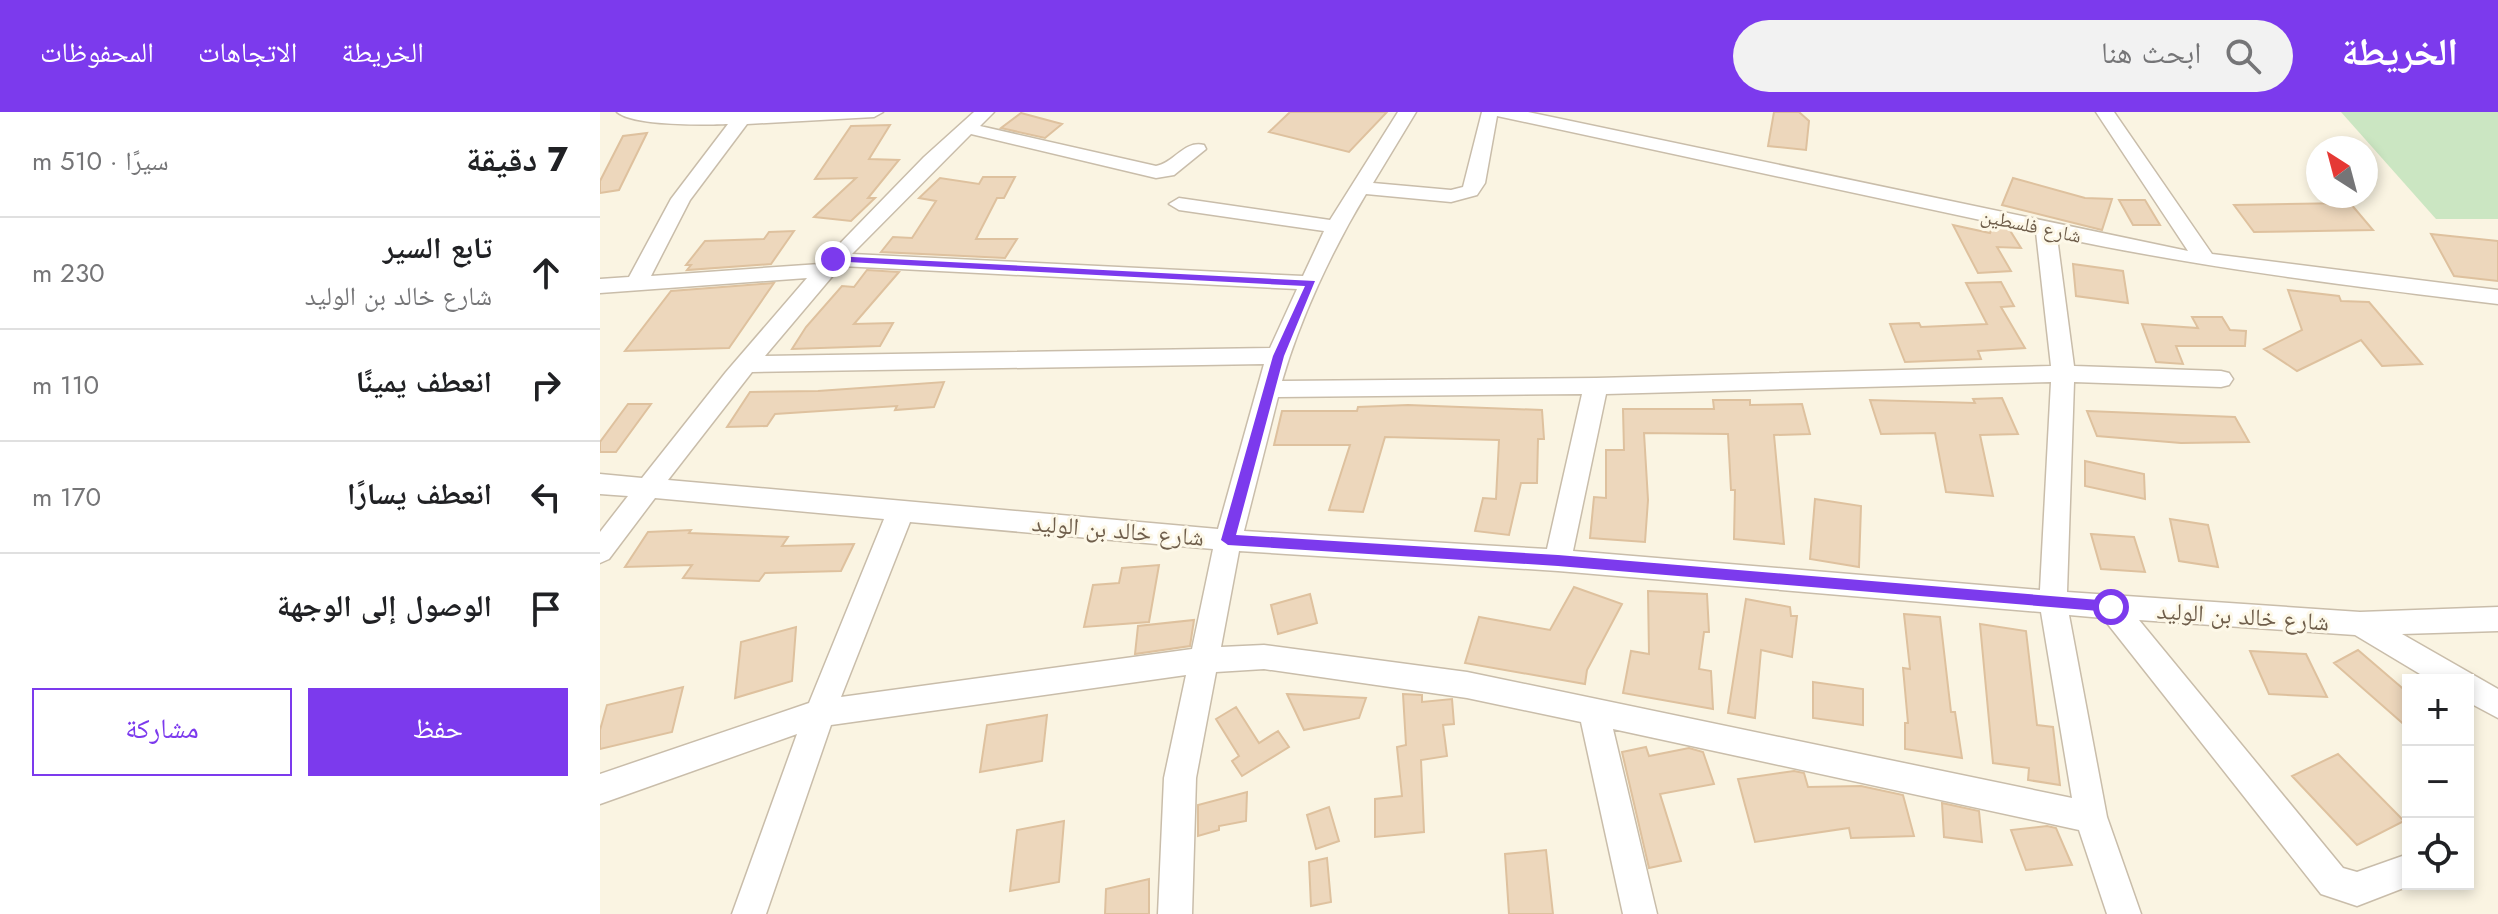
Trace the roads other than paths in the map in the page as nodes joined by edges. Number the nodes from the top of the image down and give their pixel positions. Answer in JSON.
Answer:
{"nodes":[{"id":1,"x":626,"y":112,"type":"edge"},
{"id":2,"x":874,"y":112,"type":"edge"},
{"id":3,"x":985,"y":112,"type":"edge"},
{"id":4,"x":2105,"y":112,"type":"edge"},
{"id":5,"x":1405,"y":113,"type":"edge"},
{"id":6,"x":1487,"y":113,"type":"edge"},
{"id":7,"x":743,"y":117,"type":"edge"},
{"id":8,"x":967,"y":128,"type":"junction"},
{"id":9,"x":1197,"y":149,"type":"dead end"},
{"id":10,"x":1358,"y":188,"type":"junction"},
{"id":11,"x":1179,"y":204,"type":"dead end"},
{"id":12,"x":1336,"y":227,"type":"junction"},
{"id":13,"x":2046,"y":230,"type":"junction"},
{"id":14,"x":2205,"y":260,"type":"junction"},
{"id":15,"x":827,"y":264,"type":"junction"},
{"id":16,"x":1311,"y":283,"type":"junction"},
{"id":17,"x":636,"y":284,"type":"junction"},
{"id":18,"x":600,"y":286,"type":"edge"},
{"id":19,"x":2498,"y":297,"type":"edge"},
{"id":20,"x":1278,"y":356,"type":"junction"},
{"id":21,"x":747,"y":364,"type":"junction"},
{"id":22,"x":2063,"y":374,"type":"junction"},
{"id":23,"x":2221,"y":379,"type":"dead end"},
{"id":24,"x":1596,"y":386,"type":"junction"},
{"id":25,"x":1268,"y":389,"type":"junction"},
{"id":26,"x":600,"y":484,"type":"edge"},
{"id":27,"x":648,"y":487,"type":"junction"},
{"id":28,"x":901,"y":511,"type":"junction"},
{"id":29,"x":1228,"y":540,"type":"junction"},
{"id":30,"x":600,"y":552,"type":"edge"},
{"id":31,"x":1558,"y":560,"type":"junction"},
{"id":32,"x":2053,"y":602,"type":"junction"},
{"id":33,"x":2111,"y":607,"type":"junction"},
{"id":34,"x":2498,"y":619,"type":"edge"},
{"id":35,"x":2360,"y":624,"type":"junction"},
{"id":36,"x":1203,"y":660,"type":"junction"},
{"id":37,"x":2446,"y":674,"type":"edge"},
{"id":38,"x":2474,"y":691,"type":"edge"},
{"id":39,"x":2498,"y":705,"type":"edge"},
{"id":40,"x":1594,"y":712,"type":"junction"},
{"id":41,"x":817,"y":714,"type":"junction"},
{"id":42,"x":600,"y":789,"type":"edge"},
{"id":43,"x":2091,"y":817,"type":"junction"},
{"id":44,"x":2402,"y":872,"type":"edge"},
{"id":45,"x":749,"y":914,"type":"edge"},
{"id":46,"x":1175,"y":914,"type":"edge"},
{"id":47,"x":1640,"y":914,"type":"edge"},
{"id":48,"x":2124,"y":914,"type":"edge"}],
"edges":[{"from":1,"to":7,"type":"street"},
{"from":2,"to":7,"type":"street"},
{"from":3,"to":8,"type":"street"},
{"from":4,"to":14,"type":"street"},
{"from":5,"to":10,"type":"street"},
{"from":6,"to":10,"type":"street"},
{"from":6,"to":13,"type":"street","name":"شارع فلسطين"},
{"from":7,"to":17,"type":"street"},
{"from":8,"to":9,"type":"street"},
{"from":8,"to":15,"type":"street"},
{"from":10,"to":12,"type":"street"},
{"from":11,"to":12,"type":"street"},
{"from":12,"to":16,"type":"street"},
{"from":13,"to":14,"type":"street","name":"شارع فلسطين"},
{"from":13,"to":22,"type":"street"},
{"from":14,"to":19,"type":"street","name":"شارع فلسطين"},
{"from":15,"to":16,"type":"street"},
{"from":15,"to":17,"type":"street"},
{"from":15,"to":21,"type":"street"},
{"from":16,"to":20,"type":"street"},
{"from":17,"to":18,"type":"street"},
{"from":20,"to":21,"type":"street"},
{"from":20,"to":25,"type":"street"},
{"from":21,"to":27,"type":"street"},
{"from":22,"to":23,"type":"street"},
{"from":22,"to":24,"type":"street"},
{"from":22,"to":32,"type":"street"},
{"from":24,"to":25,"type":"street"},
{"from":24,"to":31,"type":"street"},
{"from":25,"to":29,"type":"street"},
{"from":26,"to":27,"type":"street","name":"شارع خالد بن الوليد"},
{"from":27,"to":28,"type":"street","name":"شارع خالد بن الوليد"},
{"from":27,"to":30,"type":"street"},
{"from":28,"to":29,"type":"street","name":"شارع خالد بن الوليد"},
{"from":28,"to":41,"type":"street"},
{"from":29,"to":31,"type":"street","name":"شارع خالد بن الوليد"},
{"from":29,"to":36,"type":"street"},
{"from":31,"to":32,"type":"street","name":"شارع خالد بن الوليد"},
{"from":32,"to":33,"type":"street","name":"شارع خالد بن الوليد"},
{"from":32,"to":43,"type":"street"},
{"from":33,"to":35,"type":"street","name":"شارع خالد بن الوليد"},
{"from":33,"to":44,"type":"street"},
{"from":34,"to":35,"type":"street","name":"شارع خالد بن الوليد"},
{"from":35,"to":37,"type":"street"},
{"from":36,"to":40,"type":"street"},
{"from":36,"to":41,"type":"street"},
{"from":36,"to":46,"type":"street"},
{"from":38,"to":39,"type":"street"},
{"from":40,"to":43,"type":"street"},
{"from":40,"to":47,"type":"street"},
{"from":41,"to":42,"type":"street"},
{"from":41,"to":45,"type":"street"},
{"from":43,"to":48,"type":"street"}]}
